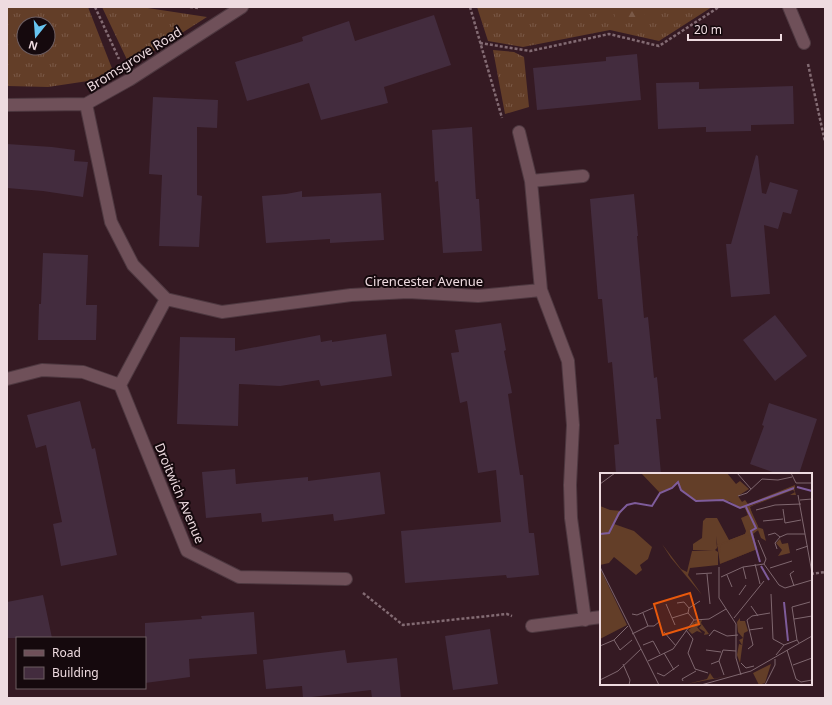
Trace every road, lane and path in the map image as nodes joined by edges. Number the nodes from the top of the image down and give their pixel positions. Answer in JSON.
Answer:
{"nodes":[{"id":1,"x":95,"y":7,"type":"edge"},
{"id":2,"x":242,"y":7,"type":"edge"},
{"id":3,"x":470,"y":7,"type":"edge"},
{"id":4,"x":719,"y":7,"type":"edge"},
{"id":5,"x":789,"y":7,"type":"edge"},
{"id":6,"x":480,"y":43,"type":"junction"},
{"id":7,"x":804,"y":43,"type":"joint"},
{"id":8,"x":129,"y":80,"type":"junction"},
{"id":9,"x":86,"y":104,"type":"junction"},
{"id":10,"x":7,"y":105,"type":"edge"},
{"id":11,"x":519,"y":132,"type":"joint"},
{"id":12,"x":825,"y":142,"type":"edge"},
{"id":13,"x":583,"y":176,"type":"dead end"},
{"id":14,"x":531,"y":181,"type":"junction"},
{"id":15,"x":541,"y":290,"type":"junction"},
{"id":16,"x":166,"y":299,"type":"junction"},
{"id":17,"x":7,"y":379,"type":"edge"},
{"id":18,"x":120,"y":385,"type":"junction"},
{"id":19,"x":825,"y":572,"type":"edge"},
{"id":20,"x":812,"y":574,"type":"edge"},
{"id":21,"x":346,"y":579,"type":"joint"},
{"id":22,"x":600,"y":617,"type":"edge"},
{"id":23,"x":585,"y":620,"type":"junction"},
{"id":24,"x":532,"y":626,"type":"joint"}],
"edges":[{"from":1,"to":8,"type":"path"},
{"from":2,"to":8,"type":"street","name":"Bromsgrove Road"},
{"from":3,"to":6,"type":"path"},
{"from":4,"to":6,"type":"path"},
{"from":5,"to":7,"type":"street"},
{"from":6,"to":11,"type":"path"},
{"from":7,"to":12,"type":"path"},
{"from":8,"to":9,"type":"street","name":"Bromsgrove Road"},
{"from":9,"to":10,"type":"street","name":"Bromsgrove Road"},
{"from":9,"to":16,"type":"street"},
{"from":11,"to":14,"type":"street"},
{"from":13,"to":14,"type":"street"},
{"from":14,"to":15,"type":"street"},
{"from":15,"to":16,"type":"street","name":"Cirencester Avenue"},
{"from":15,"to":23,"type":"street"},
{"from":16,"to":18,"type":"street"},
{"from":17,"to":18,"type":"street"},
{"from":18,"to":21,"type":"street","name":"Droitwich Avenue"},
{"from":19,"to":20,"type":"path"},
{"from":21,"to":24,"type":"path"},
{"from":22,"to":23,"type":"street"},
{"from":23,"to":24,"type":"street"}]}
